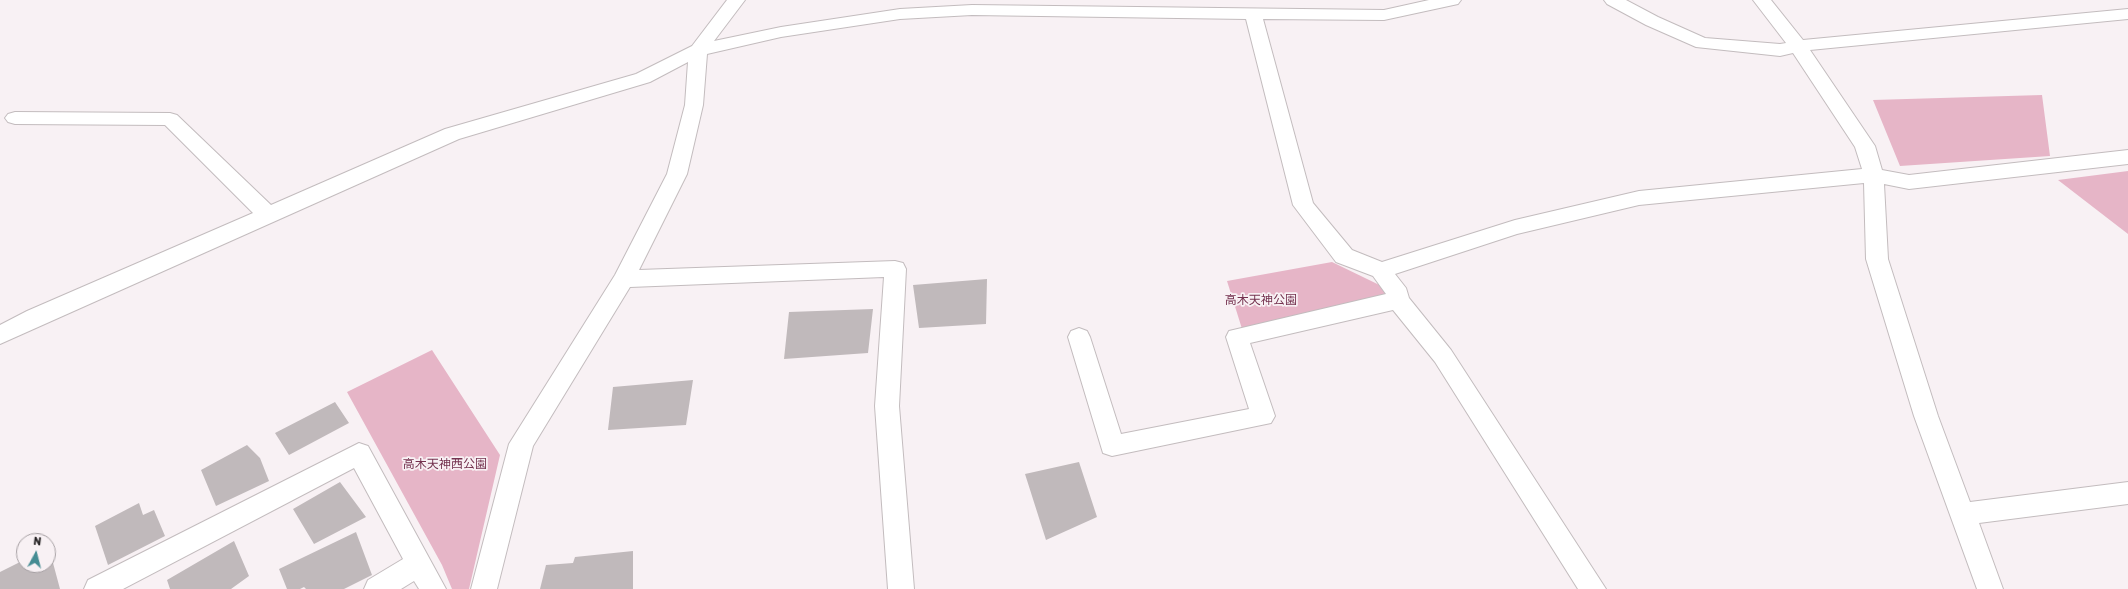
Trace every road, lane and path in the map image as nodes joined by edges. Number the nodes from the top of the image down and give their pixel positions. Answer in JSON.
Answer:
{"nodes":[{"id":1,"x":736,"y":0,"type":"edge"},
{"id":2,"x":1452,"y":0,"type":"edge"},
{"id":3,"x":1613,"y":0,"type":"edge"},
{"id":4,"x":1762,"y":0,"type":"edge"},
{"id":5,"x":1170,"y":6,"type":"edge"},
{"id":6,"x":1253,"y":13,"type":"junction"},
{"id":7,"x":2128,"y":14,"type":"edge"},
{"id":8,"x":1798,"y":46,"type":"junction"},
{"id":9,"x":698,"y":50,"type":"junction"},
{"id":10,"x":15,"y":118,"type":"dead end"},
{"id":11,"x":2128,"y":157,"type":"edge"},
{"id":12,"x":1874,"y":176,"type":"junction"},
{"id":13,"x":267,"y":214,"type":"junction"},
{"id":14,"x":1381,"y":270,"type":"junction"},
{"id":15,"x":624,"y":279,"type":"junction"},
{"id":16,"x":1398,"y":300,"type":"junction"},
{"id":17,"x":0,"y":335,"type":"edge"},
{"id":18,"x":1079,"y":338,"type":"dead end"},
{"id":19,"x":2128,"y":493,"type":"edge"},
{"id":20,"x":1962,"y":514,"type":"junction"},
{"id":21,"x":419,"y":564,"type":"junction"},
{"id":22,"x":97,"y":589,"type":"edge"},
{"id":23,"x":377,"y":589,"type":"edge"},
{"id":24,"x":433,"y":589,"type":"edge"},
{"id":25,"x":484,"y":589,"type":"edge"},
{"id":26,"x":901,"y":589,"type":"edge"},
{"id":27,"x":1593,"y":589,"type":"edge"},
{"id":28,"x":1990,"y":589,"type":"edge"}],
"edges":[{"from":1,"to":9,"type":"street"},
{"from":2,"to":6,"type":"street"},
{"from":3,"to":8,"type":"street"},
{"from":4,"to":8,"type":"street"},
{"from":5,"to":6,"type":"street"},
{"from":5,"to":9,"type":"street"},
{"from":6,"to":14,"type":"street"},
{"from":7,"to":8,"type":"street"},
{"from":8,"to":12,"type":"street"},
{"from":9,"to":13,"type":"street"},
{"from":9,"to":15,"type":"street"},
{"from":10,"to":13,"type":"street"},
{"from":11,"to":12,"type":"street"},
{"from":12,"to":14,"type":"street"},
{"from":12,"to":20,"type":"street"},
{"from":13,"to":17,"type":"street"},
{"from":14,"to":16,"type":"street"},
{"from":15,"to":25,"type":"street"},
{"from":15,"to":26,"type":"street"},
{"from":16,"to":18,"type":"street"},
{"from":16,"to":27,"type":"street"},
{"from":19,"to":20,"type":"street"},
{"from":20,"to":28,"type":"street"},
{"from":21,"to":22,"type":"street"},
{"from":21,"to":23,"type":"street"},
{"from":21,"to":24,"type":"street"}]}
